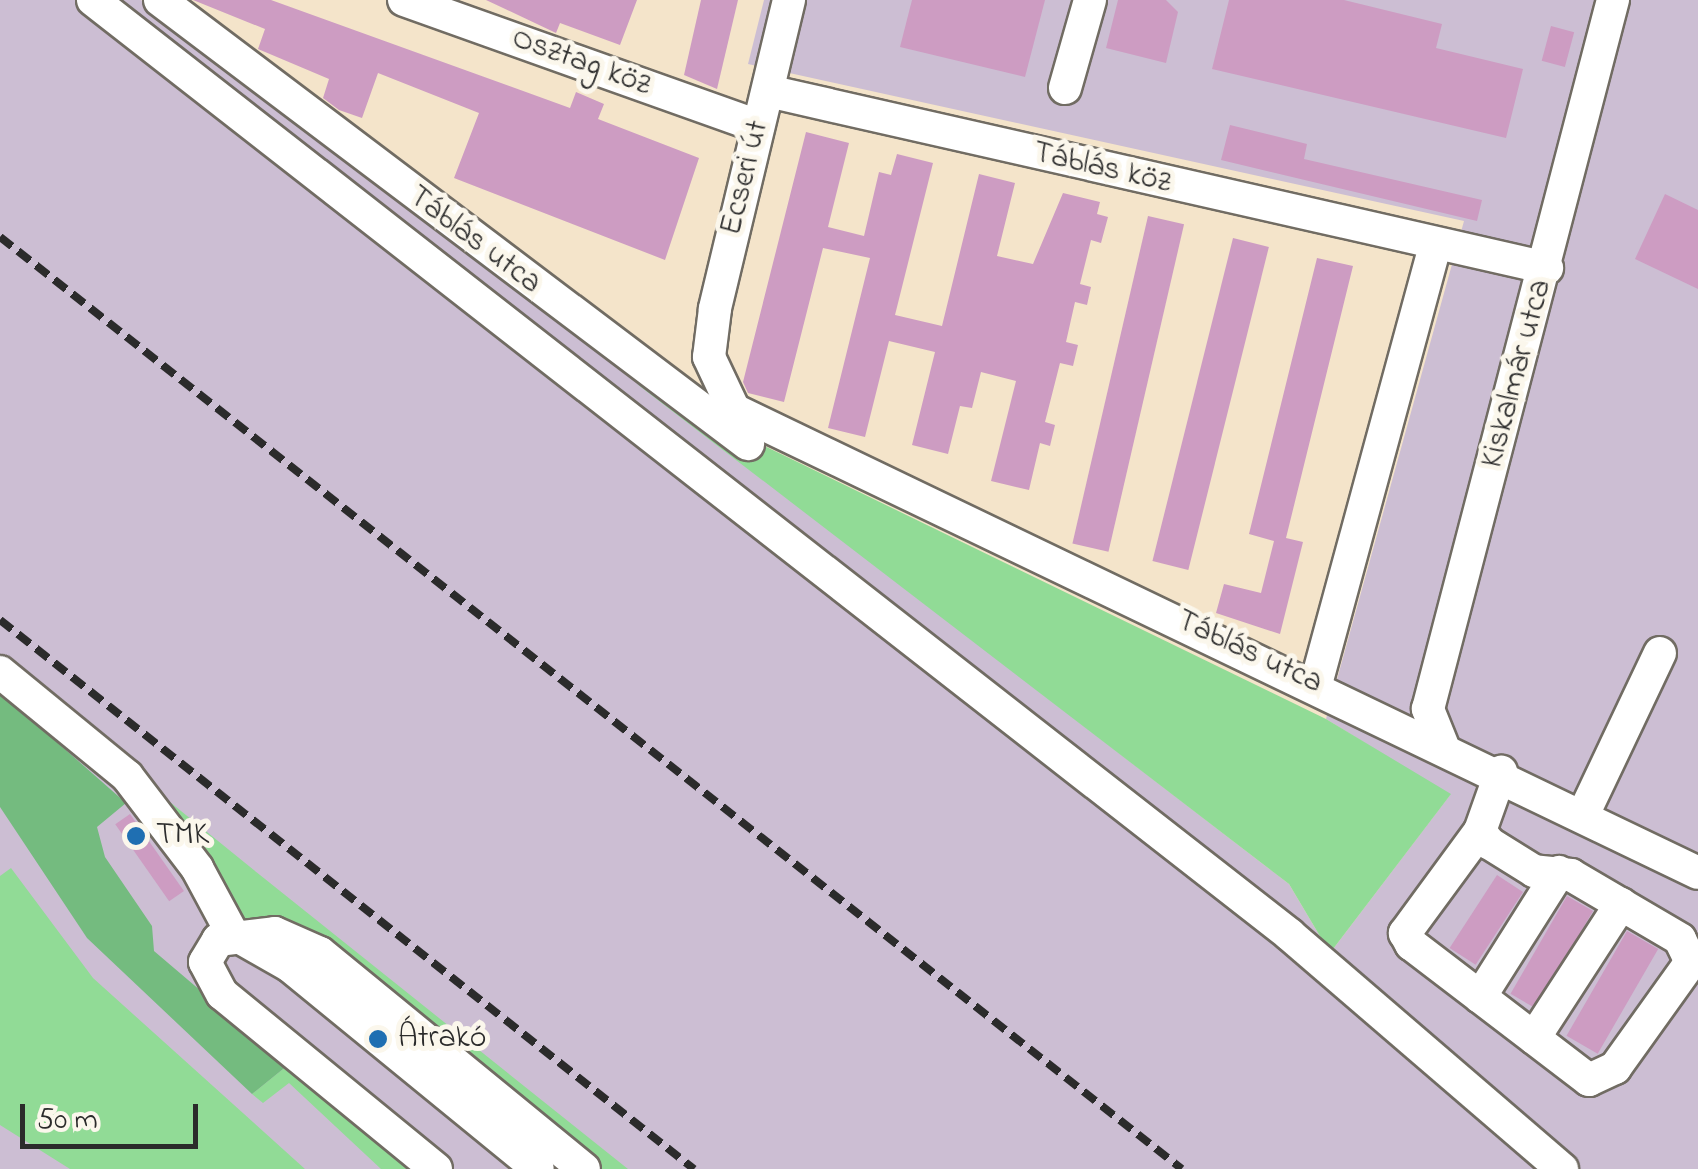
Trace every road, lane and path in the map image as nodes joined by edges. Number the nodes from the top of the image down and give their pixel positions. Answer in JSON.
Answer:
{"nodes":[{"id":1,"x":93,"y":0,"type":"edge"},
{"id":2,"x":160,"y":0,"type":"edge"},
{"id":3,"x":404,"y":0,"type":"edge"},
{"id":4,"x":789,"y":0,"type":"edge"},
{"id":5,"x":1090,"y":0,"type":"edge"},
{"id":6,"x":1613,"y":0,"type":"edge"},
{"id":7,"x":1065,"y":88,"type":"dead end"},
{"id":8,"x":768,"y":91,"type":"junction"},
{"id":9,"x":758,"y":126,"type":"junction"},
{"id":10,"x":1436,"y":246,"type":"junction"},
{"id":11,"x":1547,"y":268,"type":"junction"},
{"id":12,"x":710,"y":357,"type":"joint"},
{"id":13,"x":793,"y":445,"type":"junction"},
{"id":14,"x":1660,"y":653,"type":"dead end"},
{"id":15,"x":0,"y":672,"type":"edge"},
{"id":16,"x":1316,"y":684,"type":"junction"},
{"id":17,"x":1442,"y":744,"type":"junction"},
{"id":18,"x":1501,"y":772,"type":"junction"},
{"id":19,"x":1584,"y":812,"type":"junction"},
{"id":20,"x":1480,"y":831,"type":"junction"},
{"id":21,"x":1559,"y":872,"type":"junction"},
{"id":22,"x":1698,"y":873,"type":"edge"},
{"id":23,"x":1621,"y":904,"type":"junction"},
{"id":24,"x":232,"y":934,"type":"junction"},
{"id":25,"x":1480,"y":998,"type":"junction"},
{"id":26,"x":1534,"y":1038,"type":"junction"},
{"id":27,"x":436,"y":1169,"type":"edge"},
{"id":28,"x":538,"y":1169,"type":"edge"},
{"id":29,"x":584,"y":1169,"type":"edge"},
{"id":30,"x":1562,"y":1169,"type":"edge"}],
"edges":[{"from":1,"to":30,"type":"street"},
{"from":2,"to":13,"type":"street","name":"Táblás utca"},
{"from":3,"to":9,"type":"street","name":"Osztag köz"},
{"from":4,"to":8,"type":"street","name":"Ecseri út"},
{"from":5,"to":7,"type":"street"},
{"from":6,"to":11,"type":"street","name":"Kiskalmár utca"},
{"from":8,"to":9,"type":"street","name":"Ecseri út"},
{"from":8,"to":10,"type":"street","name":"Táblás köz"},
{"from":9,"to":12,"type":"street","name":"Ecseri út"},
{"from":10,"to":11,"type":"street","name":"Táblás köz"},
{"from":10,"to":16,"type":"street"},
{"from":11,"to":17,"type":"street","name":"Kiskalmár utca"},
{"from":12,"to":13,"type":"street","name":"Táblás utca"},
{"from":13,"to":16,"type":"street","name":"Táblás utca"},
{"from":14,"to":19,"type":"street"},
{"from":15,"to":24,"type":"street"},
{"from":16,"to":17,"type":"street","name":"Táblás utca"},
{"from":17,"to":18,"type":"street","name":"Táblás utca"},
{"from":18,"to":19,"type":"street","name":"Táblás utca"},
{"from":18,"to":20,"type":"street"},
{"from":19,"to":22,"type":"street","name":"Táblás utca"},
{"from":20,"to":21,"type":"street"},
{"from":20,"to":25,"type":"street"},
{"from":21,"to":23,"type":"street"},
{"from":21,"to":25,"type":"street"},
{"from":23,"to":26,"type":"street"},
{"from":23,"to":26,"type":"street"},
{"from":24,"to":27,"type":"street"},
{"from":24,"to":28,"type":"street"},
{"from":24,"to":29,"type":"street"},
{"from":25,"to":26,"type":"street"}]}
